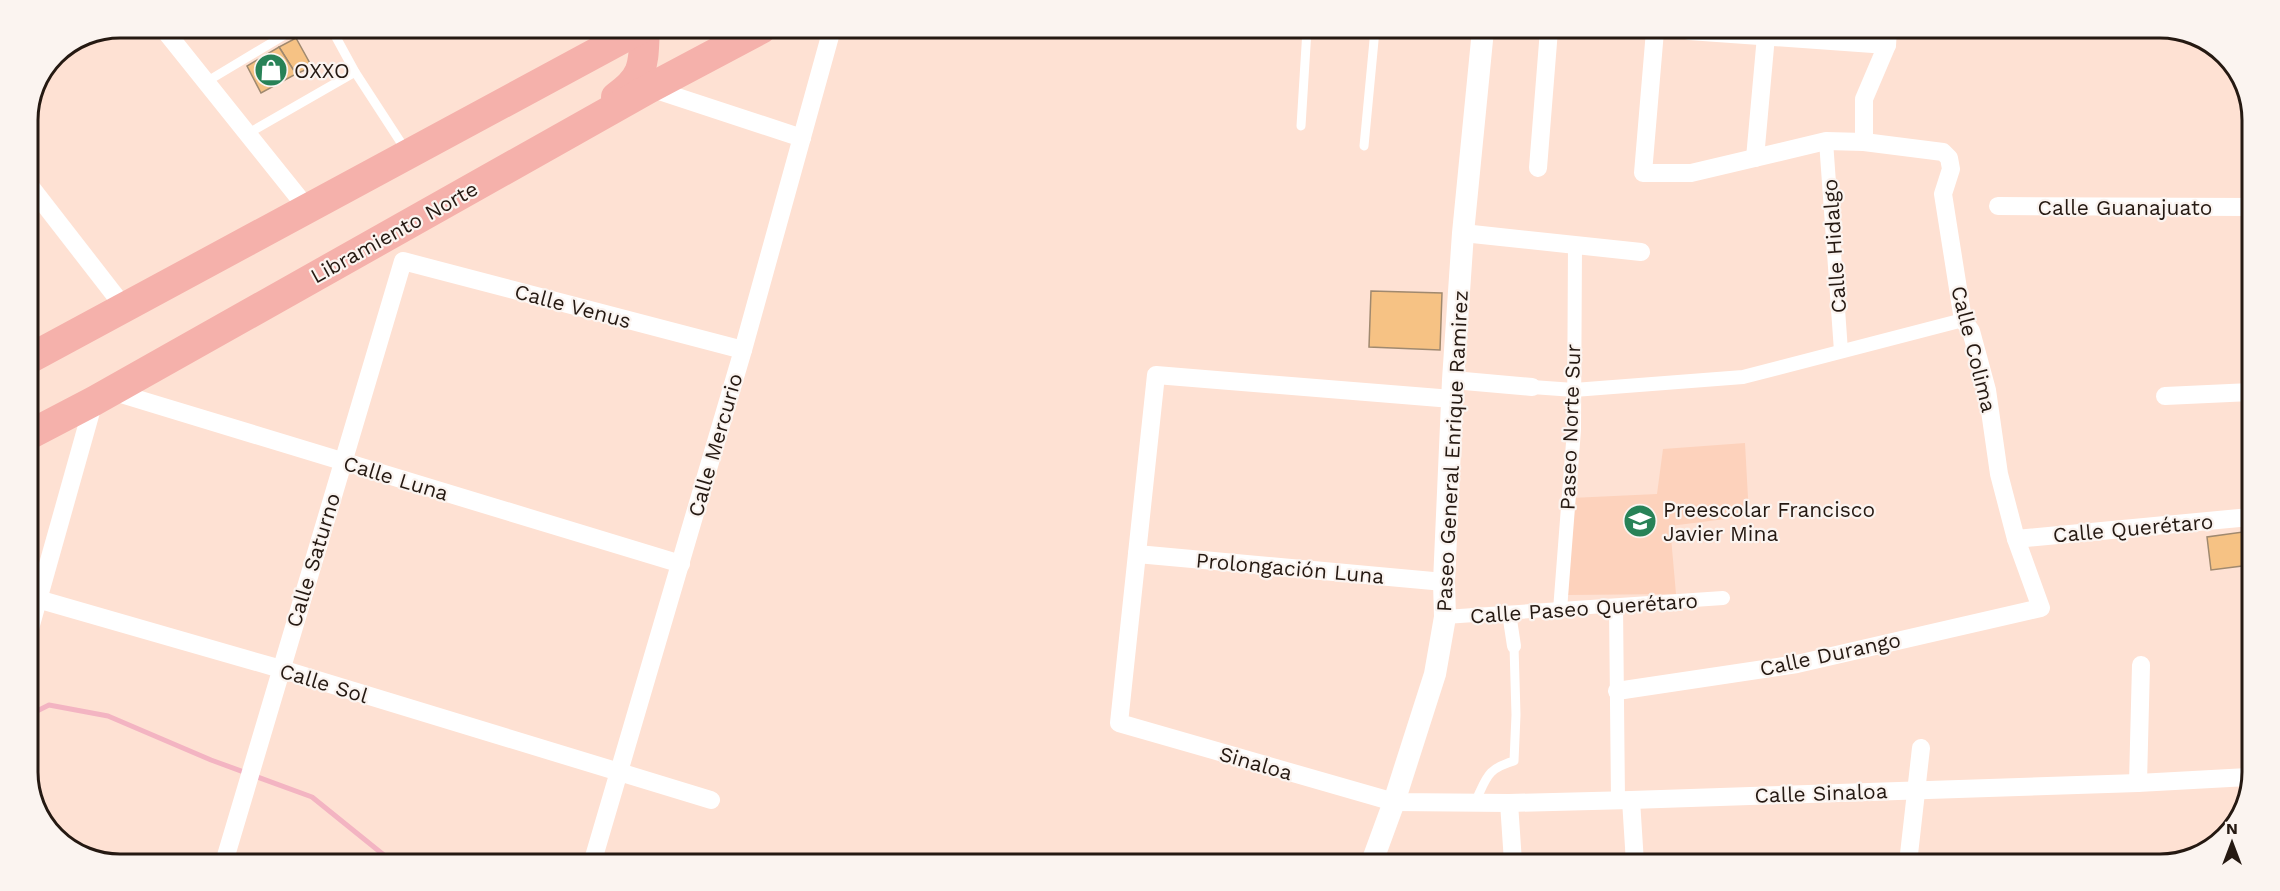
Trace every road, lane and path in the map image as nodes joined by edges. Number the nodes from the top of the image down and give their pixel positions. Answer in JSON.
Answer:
{"nodes":[{"id":1,"x":171,"y":38,"type":"edge"},
{"id":2,"x":280,"y":38,"type":"edge"},
{"id":3,"x":337,"y":38,"type":"edge"},
{"id":4,"x":625,"y":38,"type":"edge"},
{"id":5,"x":644,"y":38,"type":"edge"},
{"id":6,"x":742,"y":38,"type":"edge"},
{"id":7,"x":830,"y":38,"type":"edge"},
{"id":8,"x":1306,"y":38,"type":"edge"},
{"id":9,"x":1374,"y":38,"type":"edge"},
{"id":10,"x":1482,"y":38,"type":"edge"},
{"id":11,"x":1548,"y":38,"type":"edge"},
{"id":12,"x":1654,"y":38,"type":"edge"},
{"id":13,"x":1766,"y":38,"type":"edge"},
{"id":14,"x":1888,"y":38,"type":"edge"},
{"id":15,"x":355,"y":72,"type":"junction"},
{"id":16,"x":206,"y":82,"type":"junction"},
{"id":17,"x":650,"y":88,"type":"junction"},
{"id":18,"x":1301,"y":126,"type":"dead end"},
{"id":19,"x":247,"y":134,"type":"junction"},
{"id":20,"x":802,"y":138,"type":"junction"},
{"id":21,"x":1826,"y":141,"type":"junction"},
{"id":22,"x":1864,"y":142,"type":"junction"},
{"id":23,"x":1364,"y":146,"type":"dead end"},
{"id":24,"x":408,"y":154,"type":"junction"},
{"id":25,"x":530,"y":157,"type":"junction"},
{"id":26,"x":1755,"y":158,"type":"junction"},
{"id":27,"x":1538,"y":168,"type":"dead end"},
{"id":28,"x":38,"y":196,"type":"edge"},
{"id":29,"x":1998,"y":206,"type":"dead end"},
{"id":30,"x":2242,"y":207,"type":"edge"},
{"id":31,"x":307,"y":208,"type":"junction"},
{"id":32,"x":1463,"y":233,"type":"junction"},
{"id":33,"x":1575,"y":245,"type":"junction"},
{"id":34,"x":1641,"y":252,"type":"dead end"},
{"id":35,"x":403,"y":261,"type":"joint"},
{"id":36,"x":124,"y":307,"type":"junction"},
{"id":37,"x":1963,"y":320,"type":"junction"},
{"id":38,"x":743,"y":350,"type":"junction"},
{"id":39,"x":1841,"y":351,"type":"junction"},
{"id":40,"x":38,"y":354,"type":"edge"},
{"id":41,"x":1532,"y":387,"type":"joint"},
{"id":42,"x":1452,"y":390,"type":"junction"},
{"id":43,"x":1574,"y":390,"type":"junction"},
{"id":44,"x":2242,"y":392,"type":"edge"},
{"id":45,"x":102,"y":396,"type":"junction"},
{"id":46,"x":2165,"y":396,"type":"dead end"},
{"id":47,"x":38,"y":430,"type":"edge"},
{"id":48,"x":342,"y":462,"type":"junction"},
{"id":49,"x":2242,"y":518,"type":"edge"},
{"id":50,"x":2016,"y":539,"type":"junction"},
{"id":51,"x":1137,"y":554,"type":"junction"},
{"id":52,"x":681,"y":564,"type":"junction"},
{"id":53,"x":38,"y":582,"type":"edge"},
{"id":54,"x":1444,"y":582,"type":"junction"},
{"id":55,"x":38,"y":598,"type":"edge"},
{"id":56,"x":1723,"y":598,"type":"dead end"},
{"id":57,"x":1616,"y":606,"type":"junction"},
{"id":58,"x":2041,"y":608,"type":"joint"},
{"id":59,"x":1560,"y":610,"type":"junction"},
{"id":60,"x":1509,"y":613,"type":"junction"},
{"id":61,"x":1446,"y":617,"type":"junction"},
{"id":62,"x":1514,"y":646,"type":"joint"},
{"id":63,"x":2142,"y":665,"type":"dead end"},
{"id":64,"x":281,"y":669,"type":"junction"},
{"id":65,"x":1617,"y":691,"type":"junction"},
{"id":66,"x":1921,"y":748,"type":"dead end"},
{"id":67,"x":620,"y":772,"type":"junction"},
{"id":68,"x":2242,"y":777,"type":"edge"},
{"id":69,"x":2138,"y":783,"type":"junction"},
{"id":70,"x":1915,"y":790,"type":"junction"},
{"id":71,"x":711,"y":800,"type":"dead end"},
{"id":72,"x":1625,"y":800,"type":"junction"},
{"id":73,"x":1394,"y":802,"type":"junction"},
{"id":74,"x":1475,"y":802,"type":"junction"},
{"id":75,"x":1509,"y":804,"type":"junction"},
{"id":76,"x":227,"y":854,"type":"edge"},
{"id":77,"x":595,"y":854,"type":"edge"},
{"id":78,"x":1375,"y":854,"type":"edge"},
{"id":79,"x":1512,"y":854,"type":"edge"},
{"id":80,"x":1634,"y":854,"type":"edge"},
{"id":81,"x":1909,"y":854,"type":"edge"}],
"edges":[{"from":1,"to":16,"type":"street"},
{"from":2,"to":16,"type":"lane"},
{"from":3,"to":15,"type":"lane"},
{"from":4,"to":24,"type":"main road"},
{"from":5,"to":25,"type":"main road"},
{"from":6,"to":17,"type":"main road","name":"Libramiento Norte"},
{"from":7,"to":20,"type":"street","name":"Calle Mercurio"},
{"from":8,"to":18,"type":"lane"},
{"from":9,"to":23,"type":"lane"},
{"from":10,"to":32,"type":"street","name":"Paseo General Enrique Ramirez"},
{"from":11,"to":27,"type":"street"},
{"from":12,"to":26,"type":"street"},
{"from":13,"to":26,"type":"street"},
{"from":14,"to":22,"type":"street"},
{"from":15,"to":19,"type":"lane"},
{"from":15,"to":24,"type":"lane"},
{"from":16,"to":19,"type":"street"},
{"from":17,"to":20,"type":"street"},
{"from":17,"to":25,"type":"main road","name":"Libramiento Norte"},
{"from":19,"to":31,"type":"street"},
{"from":20,"to":38,"type":"street","name":"Calle Mercurio"},
{"from":21,"to":22,"type":"street"},
{"from":21,"to":26,"type":"street"},
{"from":21,"to":39,"type":"street","name":"Calle Hidalgo"},
{"from":22,"to":37,"type":"street","name":"Calle Colima"},
{"from":24,"to":31,"type":"main road"},
{"from":25,"to":45,"type":"main road","name":"Libramiento Norte"},
{"from":28,"to":36,"type":"street"},
{"from":29,"to":30,"type":"street","name":"Calle Guanajuato"},
{"from":31,"to":36,"type":"main road"},
{"from":32,"to":33,"type":"street"},
{"from":32,"to":42,"type":"street","name":"Paseo General Enrique Ramirez"},
{"from":33,"to":34,"type":"street"},
{"from":33,"to":43,"type":"street","name":"Paseo Norte Sur"},
{"from":35,"to":38,"type":"street","name":"Calle Venus"},
{"from":35,"to":48,"type":"street","name":"Calle Saturno"},
{"from":36,"to":40,"type":"main road"},
{"from":37,"to":39,"type":"street"},
{"from":37,"to":50,"type":"street","name":"Calle Colima"},
{"from":38,"to":52,"type":"street","name":"Calle Mercurio"},
{"from":39,"to":43,"type":"street"},
{"from":41,"to":42,"type":"street"},
{"from":41,"to":43,"type":"street"},
{"from":42,"to":51,"type":"street"},
{"from":42,"to":54,"type":"street","name":"Paseo General Enrique Ramirez"},
{"from":43,"to":59,"type":"street","name":"Paseo Norte Sur"},
{"from":44,"to":46,"type":"street"},
{"from":45,"to":47,"type":"main road","name":"Libramiento Norte"},
{"from":45,"to":48,"type":"street","name":"Calle Luna"},
{"from":45,"to":53,"type":"street"},
{"from":48,"to":52,"type":"street","name":"Calle Luna"},
{"from":48,"to":64,"type":"street","name":"Calle Saturno"},
{"from":49,"to":50,"type":"street","name":"Calle Querétaro"},
{"from":50,"to":58,"type":"street","name":"Calle Colima"},
{"from":51,"to":54,"type":"street","name":"Prolongación Luna"},
{"from":51,"to":73,"type":"street","name":"Sinaloa"},
{"from":52,"to":67,"type":"street","name":"Calle Mercurio"},
{"from":54,"to":61,"type":"street","name":"Paseo General Enrique Ramirez"},
{"from":55,"to":64,"type":"street","name":"Calle Sol"},
{"from":56,"to":57,"type":"street","name":"Calle Paseo Querétaro"},
{"from":57,"to":59,"type":"street","name":"Calle Paseo Querétaro"},
{"from":57,"to":65,"type":"street"},
{"from":58,"to":65,"type":"street","name":"Calle Durango"},
{"from":59,"to":60,"type":"street","name":"Calle Paseo Querétaro"},
{"from":60,"to":61,"type":"street","name":"Calle Paseo Querétaro"},
{"from":60,"to":62,"type":"street"},
{"from":61,"to":73,"type":"street","name":"Paseo General Enrique Ramirez"},
{"from":62,"to":74,"type":"lane"},
{"from":63,"to":69,"type":"street"},
{"from":64,"to":67,"type":"street","name":"Calle Sol"},
{"from":64,"to":76,"type":"street","name":"Calle Saturno"},
{"from":65,"to":72,"type":"street"},
{"from":66,"to":70,"type":"street"},
{"from":67,"to":71,"type":"street","name":"Calle Sol"},
{"from":67,"to":77,"type":"street","name":"Calle Mercurio"},
{"from":68,"to":69,"type":"street","name":"Calle Sinaloa"},
{"from":69,"to":70,"type":"street","name":"Calle Sinaloa"},
{"from":70,"to":72,"type":"street","name":"Calle Sinaloa"},
{"from":70,"to":81,"type":"street"},
{"from":72,"to":75,"type":"street","name":"Calle Sinaloa"},
{"from":72,"to":80,"type":"street"},
{"from":73,"to":74,"type":"street","name":"Calle Sinaloa"},
{"from":73,"to":78,"type":"street","name":"Paseo General Enrique Ramirez"},
{"from":74,"to":75,"type":"street","name":"Calle Sinaloa"},
{"from":75,"to":79,"type":"street"}]}
